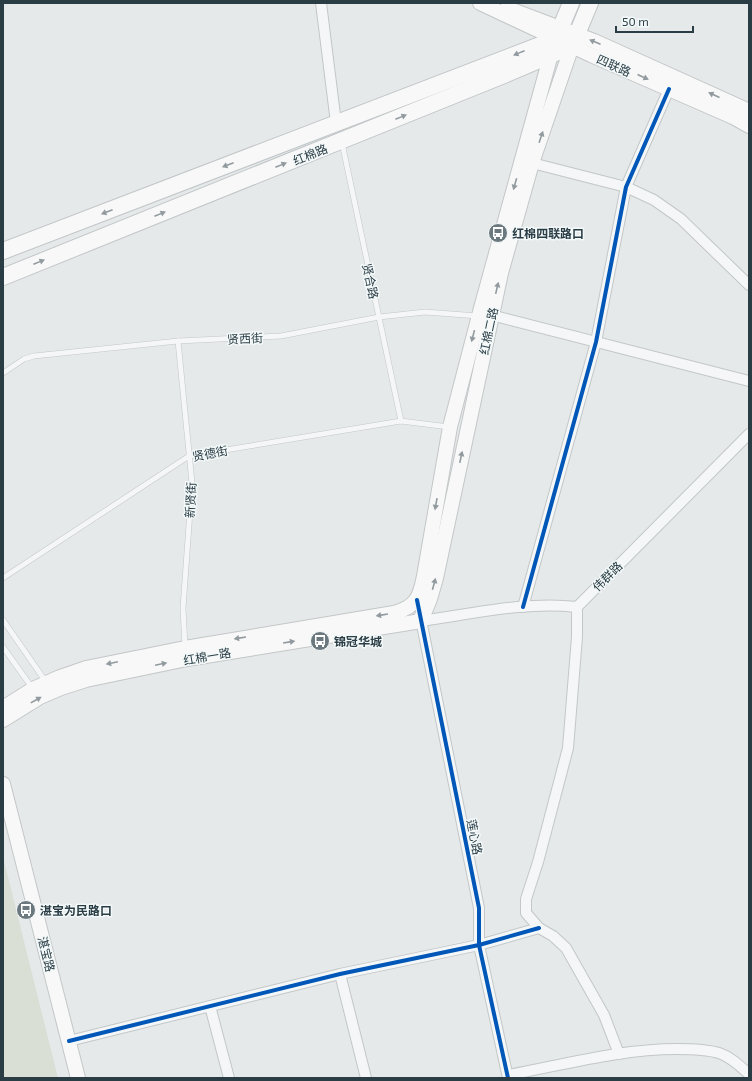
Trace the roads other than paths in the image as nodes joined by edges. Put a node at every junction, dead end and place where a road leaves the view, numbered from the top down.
1 (321, 3) edge
2 (480, 3) edge
3 (491, 3) edge
4 (571, 3) edge
5 (590, 3) edge
6 (557, 33) junction
7 (575, 41) junction
8 (551, 55) junction
9 (669, 89) junction
10 (749, 111) edge
11 (336, 123) junction
12 (749, 126) edge
13 (341, 141) junction
14 (532, 163) junction
15 (626, 187) junction
16 (3, 251) edge
17 (3, 276) edge
18 (749, 285) edge
19 (485, 316) junction
20 (379, 317) junction
21 (178, 341) junction
22 (596, 342) junction
23 (3, 373) edge
24 (749, 381) edge
25 (401, 422) junction
26 (450, 427) junction
27 (749, 434) edge
28 (189, 456) junction
29 (3, 578) edge
30 (417, 600) junction
31 (522, 607) junction
32 (577, 607) junction
33 (3, 620) edge
34 (421, 620) junction
35 (3, 648) edge
36 (186, 653) junction
37 (47, 682) junction
38 (33, 689) junction
39 (3, 708) edge
40 (3, 720) edge
41 (3, 784) edge
42 (539, 928) junction
43 (479, 945) junction
44 (340, 974) junction
45 (210, 1006) junction
46 (69, 1041) junction
47 (619, 1054) junction
48 (749, 1074) edge
49 (508, 1077) edge
50 (78, 1078) edge
51 (229, 1078) edge
52 (366, 1078) edge

1 - 11 street
2 - 6 main road, 四联路
3 - 6 main road, 四联路
4 - 6 main road
5 - 7 main road
6 - 7 main road, 四联路
6 - 8 main road, 红棉二路
6 -> 11 main road, 红棉路
7 - 8 main road, 红棉路
7 -> 9 main road, 四联路
10 -> 7 main road, 四联路
14 -> 7 main road, 红棉二路
13 -> 8 main road, 红棉路
8 -> 19 main road, 红棉二路
9 - 12 main road, 四联路
9 - 15 street
11 -> 16 main road, 红棉路
17 -> 13 main road, 红棉路
13 - 20 lane, 贤合路
14 - 15 street
19 -> 14 main road, 红棉二路
15 - 18 street
15 - 22 street
19 - 20 lane, 贤西街
19 - 22 street
19 -> 26 main road, 红棉二路
34 -> 19 main road, 红棉二路
20 - 21 lane, 贤西街
20 - 25 lane, 贤合路
21 - 23 lane, 贤西街
21 - 28 lane, 新贤街
22 - 24 street
22 - 31 street
25 - 26 lane, 贤德街
25 - 28 lane, 贤德街
26 -> 30 main road, 红棉二路
27 - 32 street, 伟群路
28 - 29 lane, 贤德街
28 - 36 lane, 新贤街
30 - 34 street, 莲心路
30 -> 36 main road, 红棉一路
31 - 32 street
31 - 34 street
32 - 42 street
33 - 37 lane
36 -> 34 main road, 红棉一路
34 - 43 street, 莲心路
35 - 38 lane
36 -> 37 main road, 红棉一路
40 -> 36 main road, 红棉一路
37 - 38 main road, 红棉一路
38 - 39 main road, 红棉一路
41 - 46 main road, 湛宝路
42 - 43 street
42 - 47 street
43 - 44 street
43 - 49 street, 莲心路
44 - 45 street
44 - 52 street
45 - 46 street
45 - 51 street
46 - 50 main road, 湛宝路
47 - 48 street
47 - 49 street

